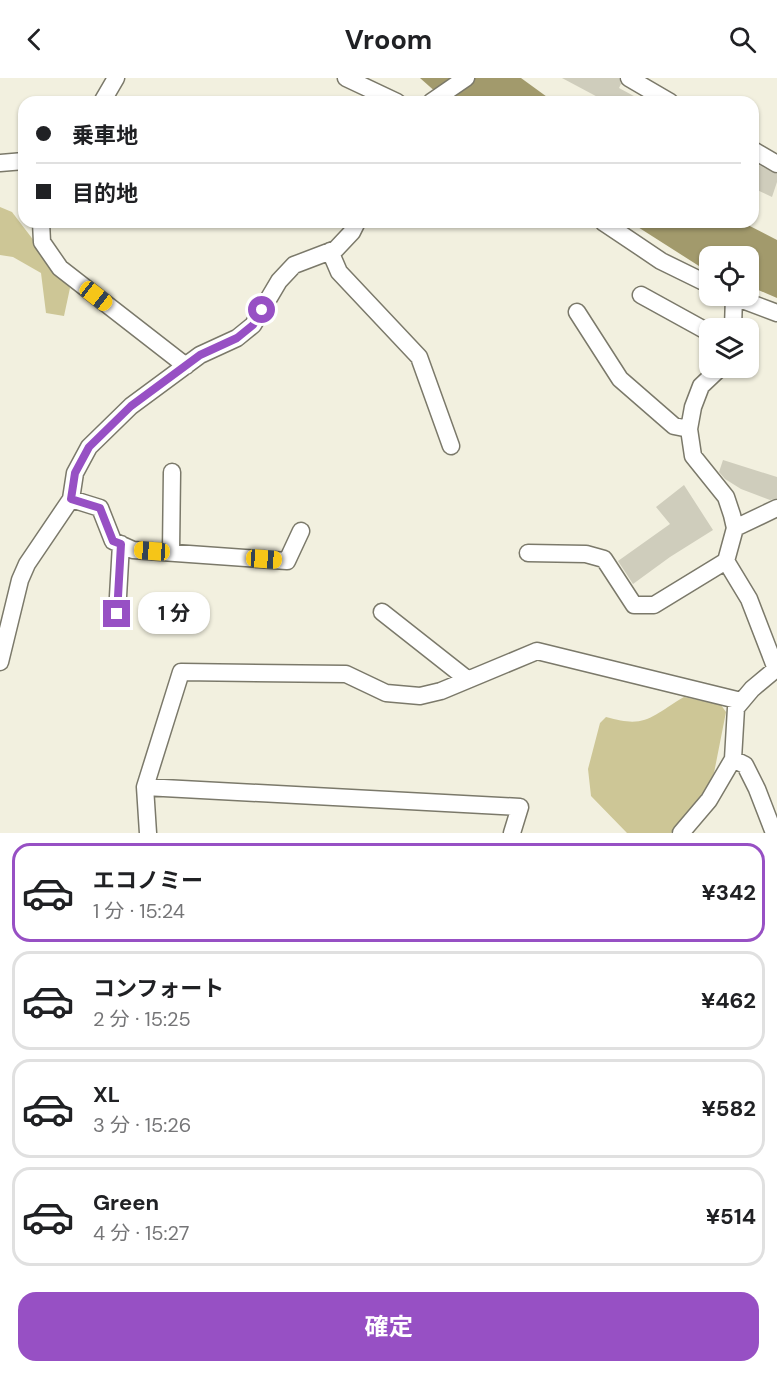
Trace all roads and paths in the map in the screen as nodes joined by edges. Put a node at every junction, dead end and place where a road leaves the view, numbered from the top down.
1 (116, 78) edge
2 (346, 78) edge
3 (466, 78) edge
4 (629, 78) edge
5 (106, 96) edge
6 (384, 96) edge
7 (441, 96) edge
8 (660, 96) edge
9 (759, 154) edge
10 (18, 162) edge
11 (0, 163) edge
12 (777, 164) edge
13 (41, 228) edge
14 (354, 228) edge
15 (612, 228) edge
16 (330, 251) junction
17 (699, 280) edge
18 (641, 295) dead end
19 (759, 306) edge
20 (577, 312) dead end
21 (777, 313) edge
22 (699, 327) edge
23 (186, 366) junction
24 (709, 378) edge
25 (689, 429) junction
26 (451, 446) dead end
27 (172, 472) dead end
28 (71, 499) junction
29 (777, 508) edge
30 (735, 528) junction
31 (301, 531) dead end
32 (121, 544) junction
33 (171, 552) junction
34 (528, 553) dead end
35 (726, 561) junction
36 (382, 612) dead end
37 (117, 614) dead end
38 (0, 662) edge
39 (776, 668) edge
40 (467, 679) junction
41 (741, 701) junction
42 (733, 759) junction
43 (145, 787) junction
44 (148, 833) edge
45 (512, 833) edge
46 (681, 833) edge
47 (774, 833) edge

1 - 5 street
2 - 6 street
3 - 7 street
4 - 8 street
9 - 12 street
10 - 11 street
13 - 23 street
14 - 16 street
15 - 17 street
16 - 23 street
16 - 26 street
18 - 22 street
19 - 21 street
20 - 25 street
23 - 28 street
24 - 25 street
25 - 30 street
27 - 33 street
28 - 32 street
28 - 38 street
29 - 30 street
30 - 35 street
31 - 33 street
32 - 33 street
32 - 37 street
34 - 35 street
35 - 39 street
36 - 40 street
39 - 41 street
40 - 41 street
40 - 43 street
41 - 42 street
42 - 46 street
42 - 47 street
43 - 44 street
43 - 45 street

